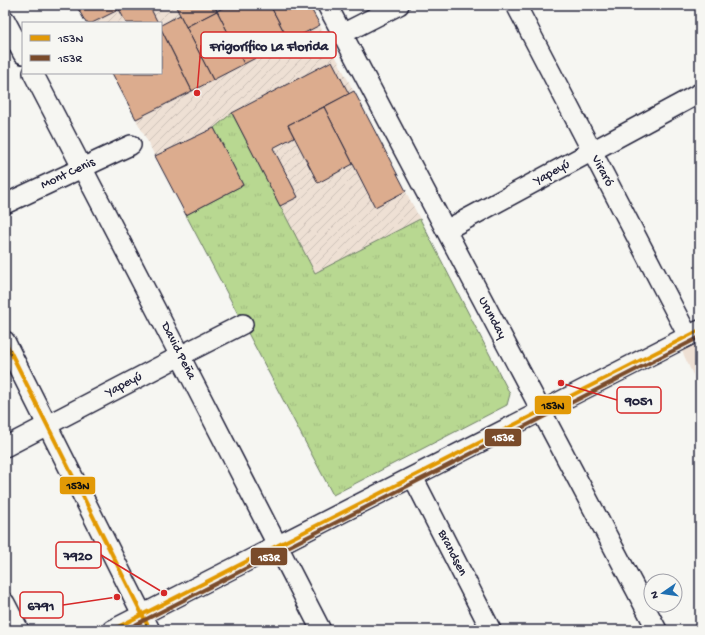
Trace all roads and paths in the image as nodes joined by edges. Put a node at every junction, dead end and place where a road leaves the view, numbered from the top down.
1 (327, 5) edge
2 (399, 5) edge
3 (516, 5) edge
4 (5, 20) edge
5 (342, 34) junction
6 (22, 52) edge
7 (34, 74) edge
8 (700, 93) edge
9 (131, 144) dead end
10 (591, 151) junction
11 (82, 167) junction
12 (5, 204) edge
13 (446, 230) junction
14 (243, 324) dead end
15 (694, 333) edge
16 (5, 341) edge
17 (180, 356) junction
18 (541, 411) junction
19 (47, 425) junction
20 (5, 447) edge
21 (413, 477) junction
22 (278, 546) junction
23 (5, 603) edge
24 (146, 622) edge
25 (19, 630) edge
26 (112, 630) edge
27 (321, 630) edge
28 (491, 630) edge
29 (657, 630) edge

1 - 5 street, Urunday
2 - 5 street
3 - 10 street, Viraró
4 - 6 street
5 - 13 street, Urunday
7 - 11 street, David Peña
8 - 10 street, Yapeyú
9 - 11 street, Mont Cenis
10 - 13 street, Yapeyú
10 - 15 street, Viraró
11 - 12 street, Mont Cenis
11 - 17 street, David Peña
13 - 18 street, Urunday
14 - 17 street, Yapeyú
15 - 18 street
16 - 19 street
17 - 19 street, Yapeyú
17 - 22 street, David Peña
18 - 21 street
18 - 29 street, Urunday
19 - 20 street, Yapeyú
19 - 24 street
21 - 22 street
21 - 28 street, Brandsen
22 - 24 street
22 - 27 street, David Peña
23 - 25 street
24 - 26 street

